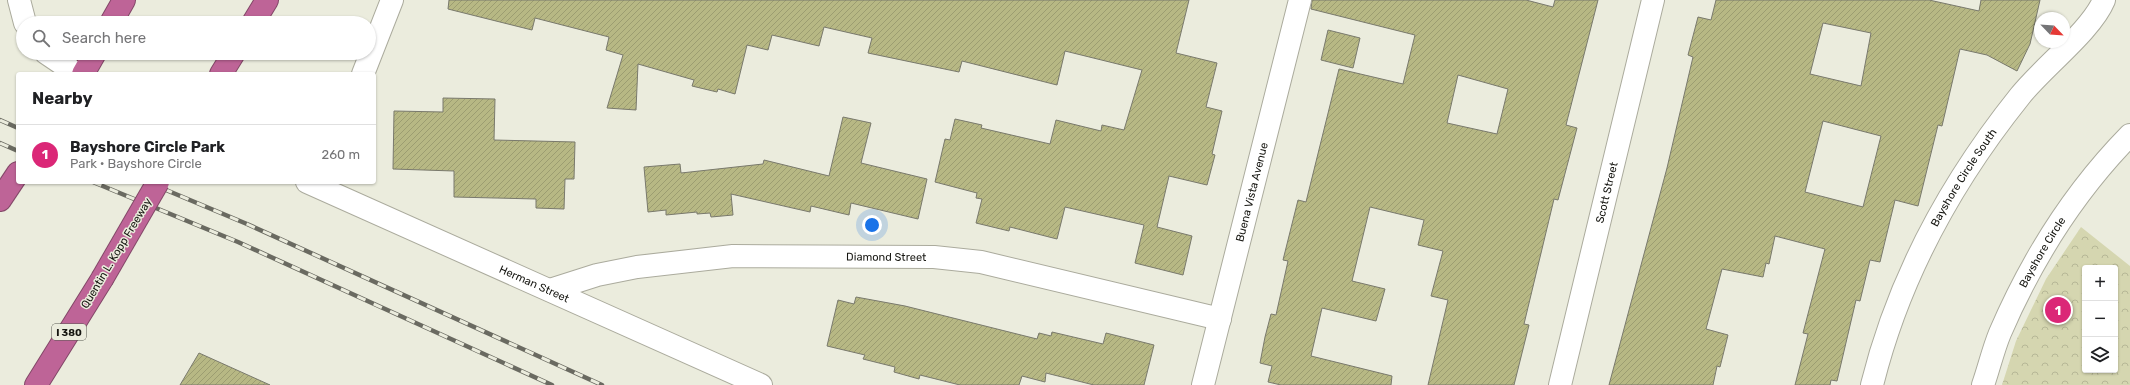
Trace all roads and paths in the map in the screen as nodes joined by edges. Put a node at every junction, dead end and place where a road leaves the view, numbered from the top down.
1 (19, 0) edge
2 (124, 0) edge
3 (262, 0) edge
4 (267, 0) edge
5 (392, 0) edge
6 (1300, 0) edge
7 (1653, 0) edge
8 (2104, 0) edge
9 (23, 16) edge
10 (115, 16) edge
11 (253, 16) edge
12 (257, 16) edge
13 (376, 41) edge
14 (56, 60) edge
15 (90, 60) edge
16 (229, 60) edge
17 (368, 60) edge
18 (74, 72) edge
19 (84, 72) edge
20 (222, 72) edge
21 (364, 72) edge
22 (2130, 135) edge
23 (16, 176) edge
24 (157, 184) edge
25 (316, 184) edge
26 (0, 200) edge
27 (102, 279) junction
28 (550, 290) junction
29 (1220, 319) junction
30 (36, 385) edge
31 (42, 385) edge
32 (761, 385) edge
33 (1203, 385) edge
34 (1560, 385) edge
35 (1872, 385) edge
36 (1984, 385) edge

1 - 9 street
2 - 10 highway
3 - 11 highway
4 - 12 highway
5 - 13 street
6 - 29 street, Buena Vista Avenue
7 - 34 street, Scott Street
8 - 35 street, Bayshore Circle South
14 - 18 street
15 - 19 highway
16 - 20 highway
17 - 21 street
22 - 36 street, Bayshore Circle
23 - 26 highway
24 - 27 highway, Quentin L. Kopp Freeway / I 380, bridge
25 - 28 street, Herman Street
27 - 30 highway, Quentin L. Kopp Freeway / I 380
27 - 31 highway
28 - 29 street, Diamond Street
28 - 32 street, Herman Street
29 - 33 street, Buena Vista Avenue

